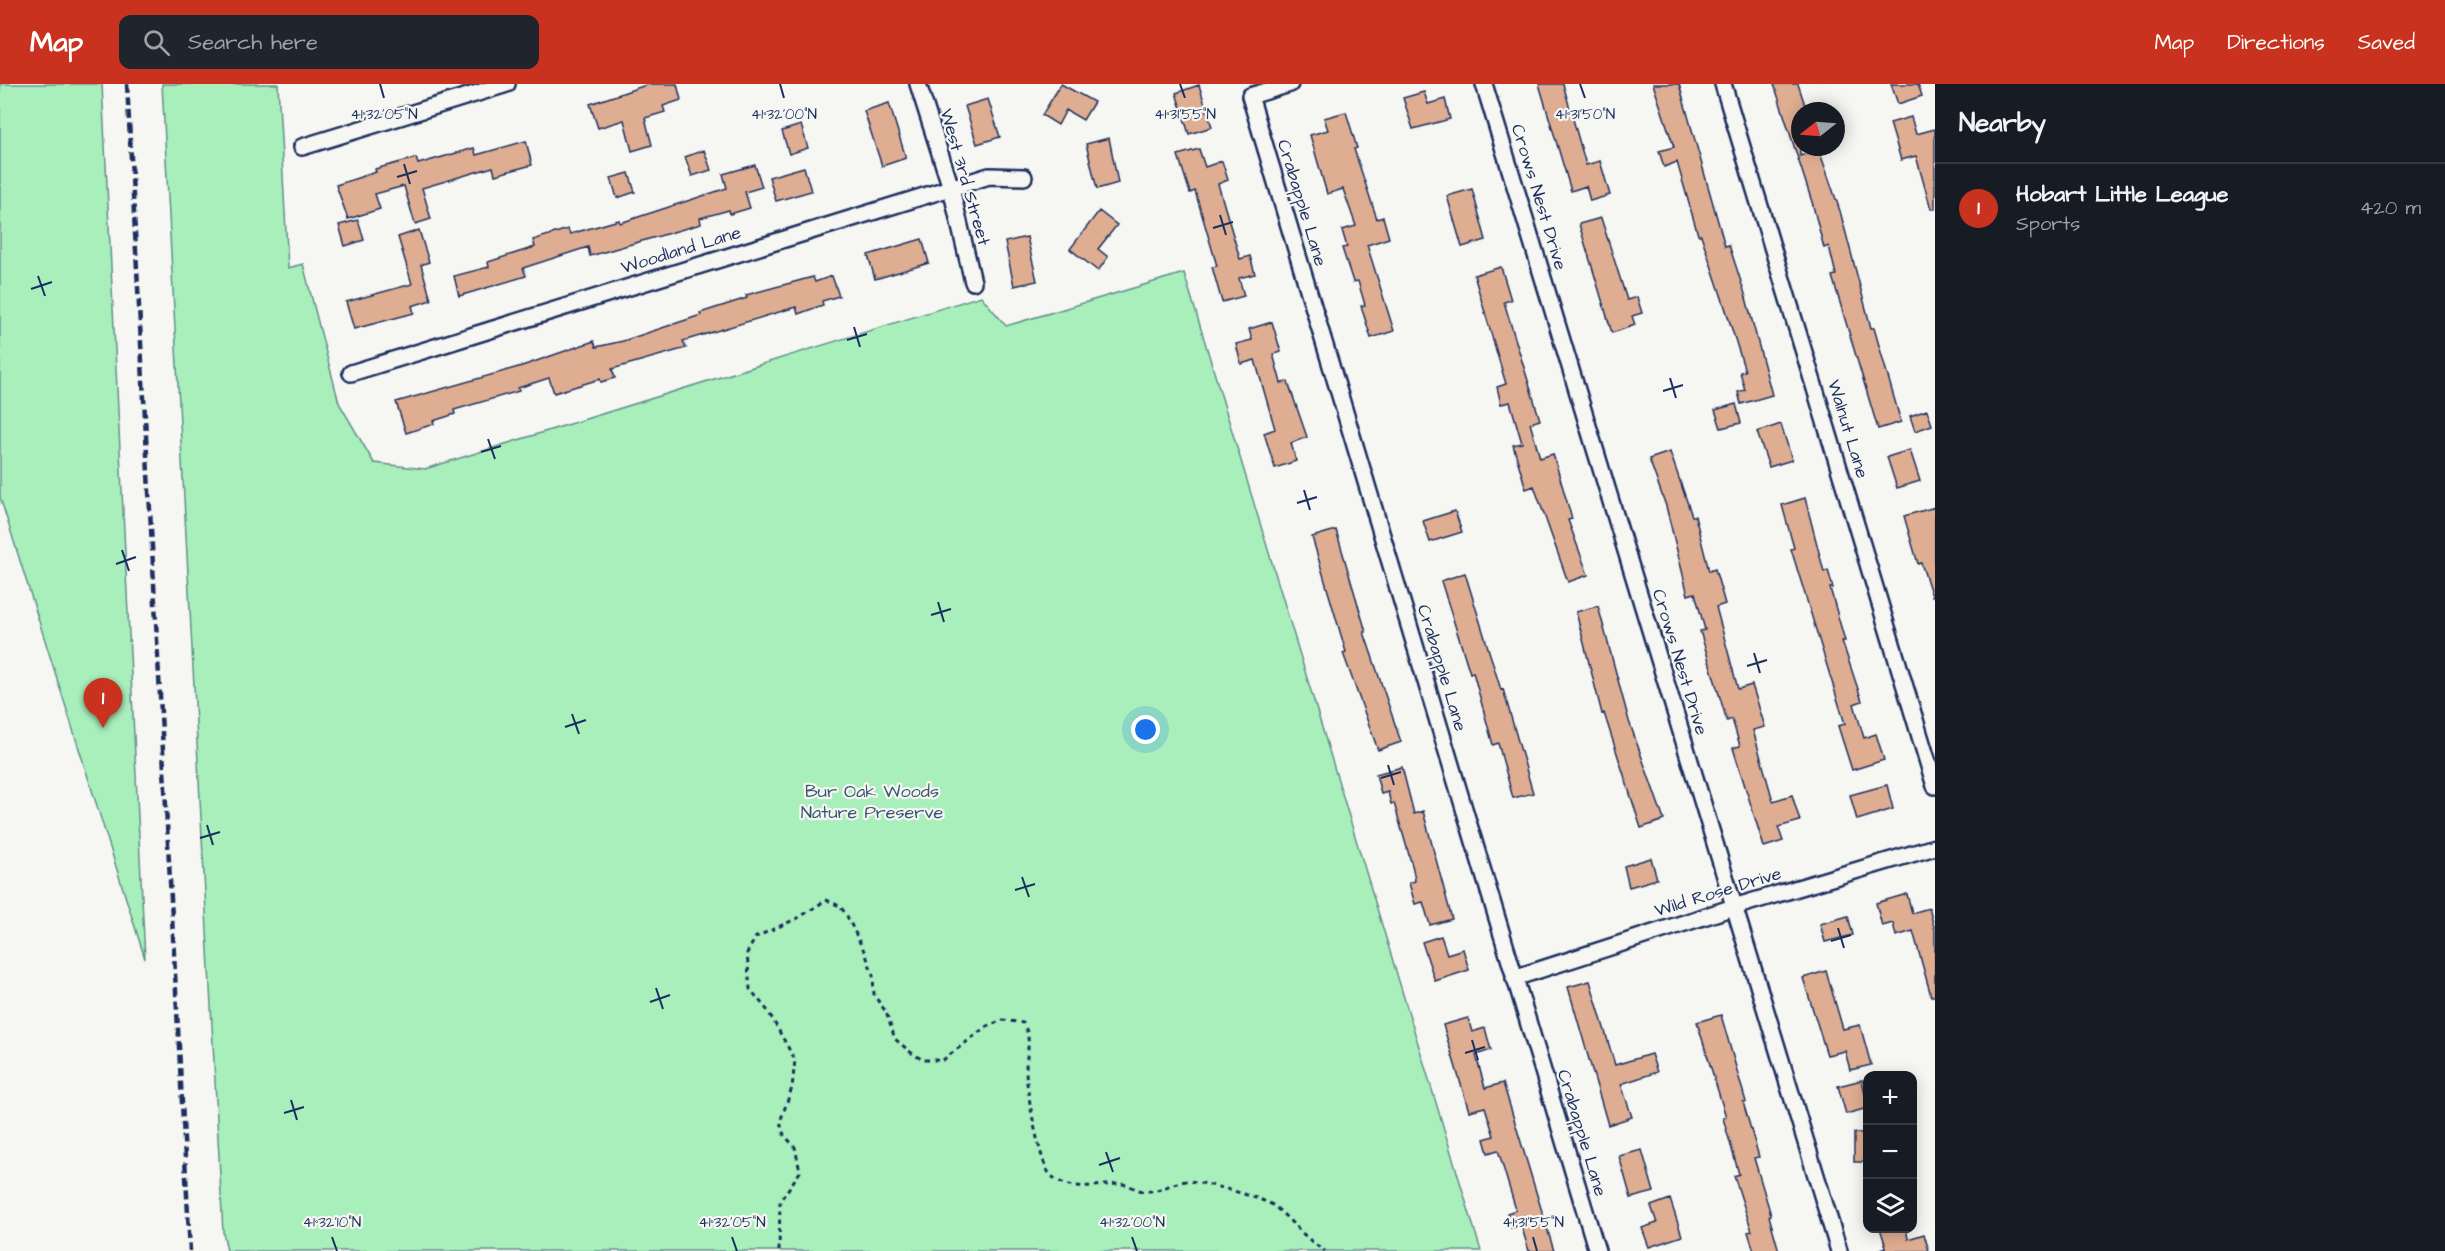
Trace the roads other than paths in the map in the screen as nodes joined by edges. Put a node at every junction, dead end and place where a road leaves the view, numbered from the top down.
1 (507, 84) edge
2 (918, 84) edge
3 (1290, 84) edge
4 (1484, 84) edge
5 (1723, 84) edge
6 (302, 147) dead end
7 (1024, 177) dead end
8 (951, 188) junction
9 (973, 282) dead end
10 (351, 373) dead end
11 (1935, 786) edge
12 (1935, 847) edge
13 (1734, 907) junction
14 (1514, 978) junction
15 (1597, 1251) edge
16 (1839, 1251) edge

1 - 6 street
2 - 8 street, West 3rd Street
3 - 14 street, Crabapple Lane
4 - 13 street, Crows Nest Drive
5 - 11 street, Walnut Lane
7 - 8 street, Woodland Lane
8 - 9 street, West 3rd Street
8 - 10 street, Woodland Lane
12 - 13 street, Wild Rose Drive
13 - 14 street, Wild Rose Drive
13 - 16 street, Crows Nest Drive
14 - 15 street, Crabapple Lane

